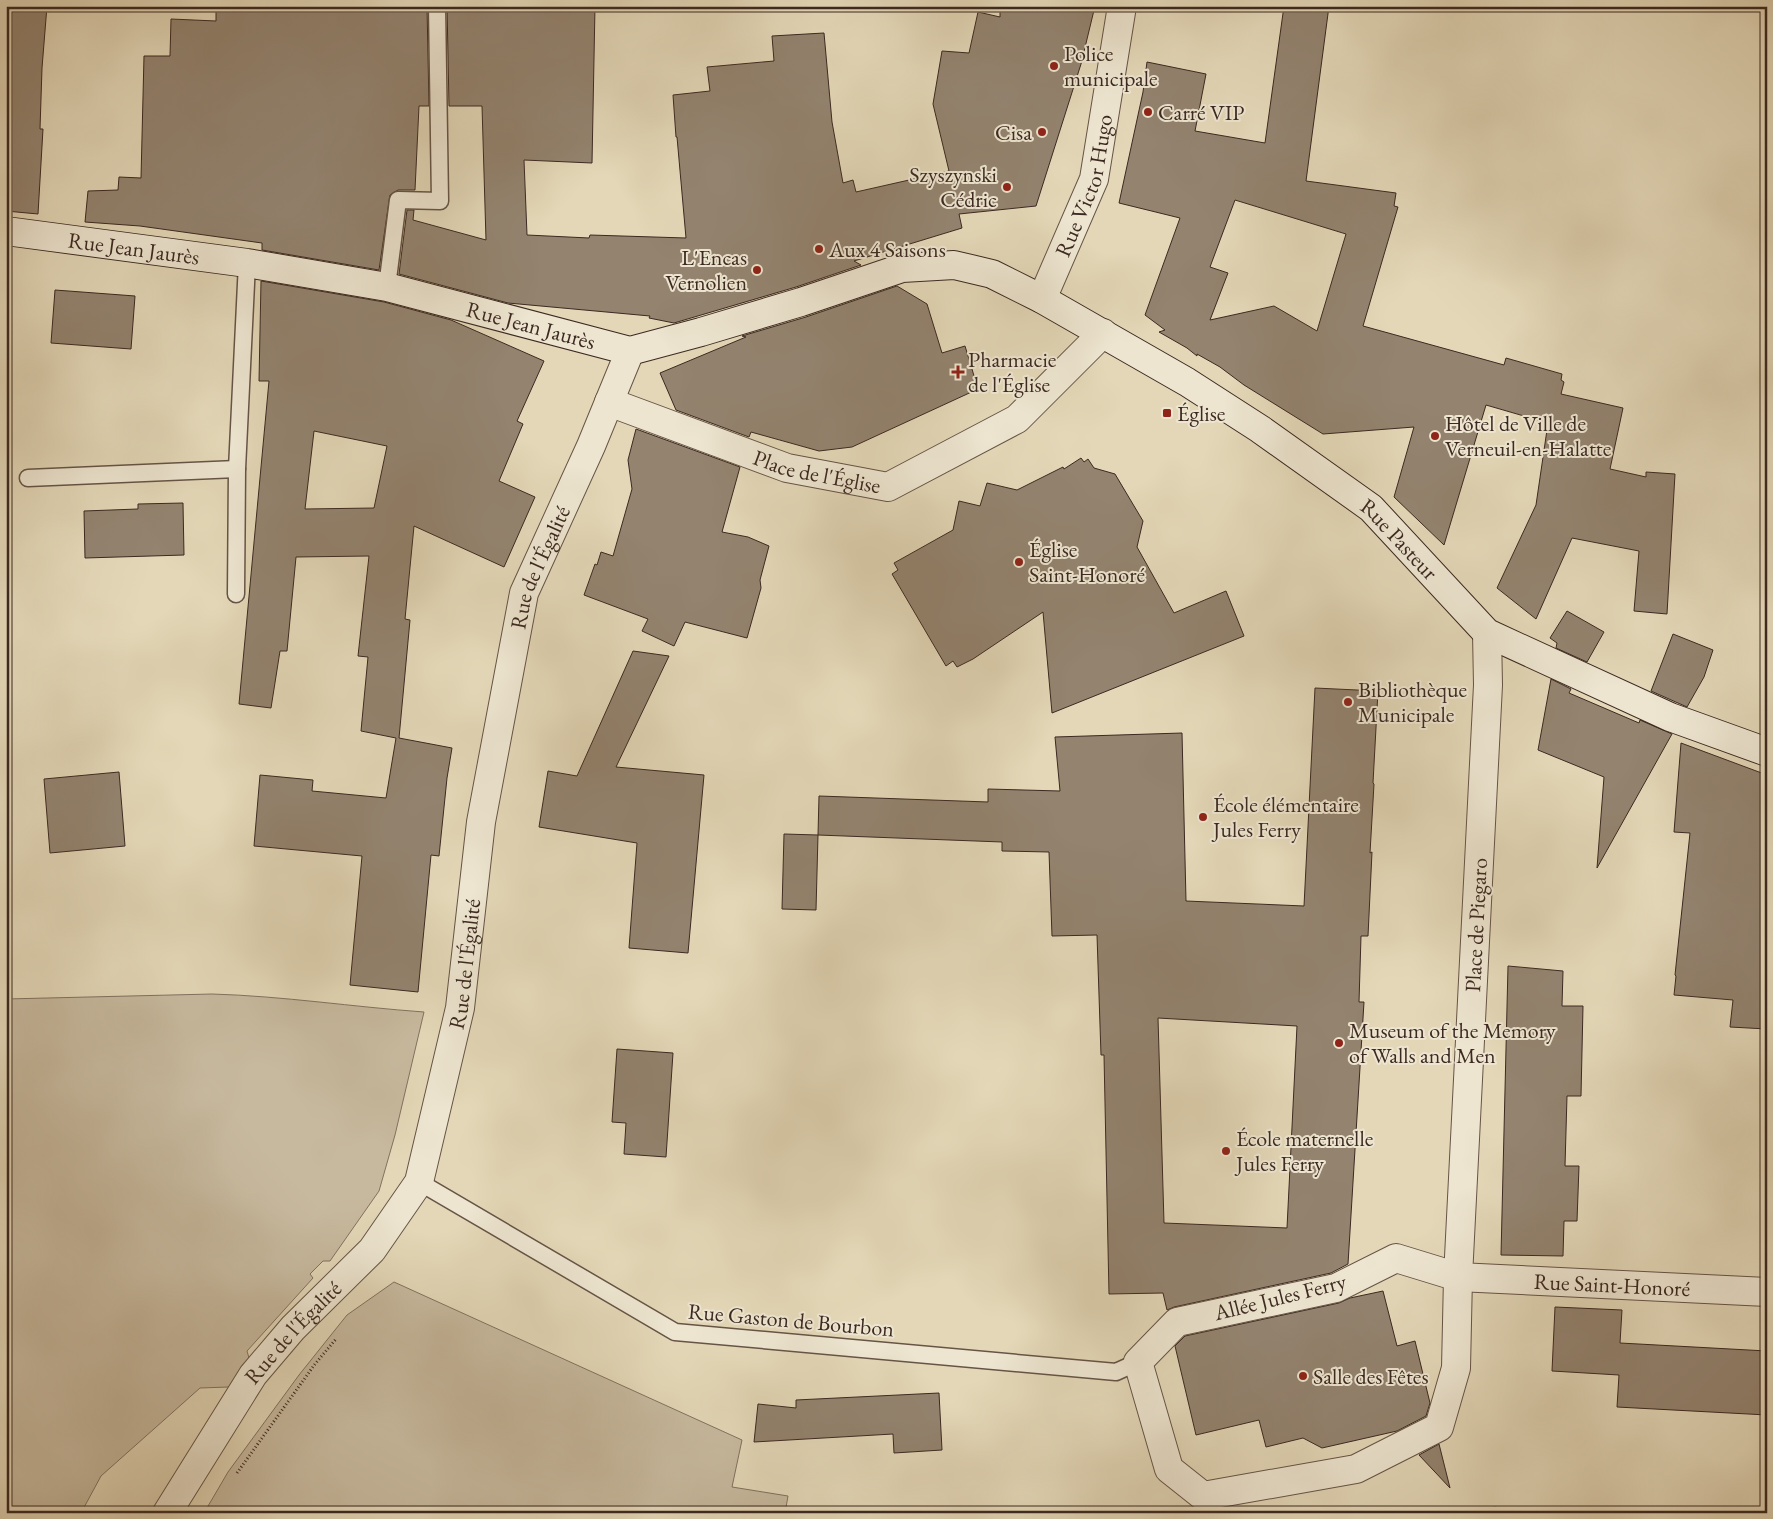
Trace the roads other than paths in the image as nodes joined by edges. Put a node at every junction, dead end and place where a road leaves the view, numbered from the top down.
1 (437, 6) edge
2 (1122, 6) edge
3 (6, 232) edge
4 (247, 263) junction
5 (387, 287) junction
6 (1042, 299) junction
7 (1103, 333) junction
8 (630, 351) junction
9 (609, 402) junction
10 (237, 469) junction
11 (28, 478) dead end
12 (236, 594) dead end
13 (1488, 633) junction
14 (1767, 752) edge
15 (418, 1182) junction
16 (1458, 1277) junction
17 (1767, 1292) edge
18 (1138, 1362) junction
19 (167, 1513) edge

1 - 5 lane
2 - 6 street, Rue Victor Hugo
3 - 4 street, Rue Jean Jaurès
4 - 5 street, Rue Jean Jaurès
4 - 10 lane
5 - 8 street, Rue Jean Jaurès
6 - 7 street, Rue Pasteur
6 - 8 street, Rue Jean Jaurès
7 - 9 street, Place de l'Église
7 - 13 street, Rue Pasteur
8 - 9 street, Rue de l'Égalité
9 - 15 street, Rue de l'Égalité
10 - 11 lane
10 - 12 lane
13 - 14 street, Rue Pasteur
13 - 16 street, Place de Piegaro
15 - 18 lane, Rue Gaston de Bourbon
15 - 19 street, Rue de l'Égalité
16 - 17 street, Rue Saint-Honoré
16 - 18 street, Allée Jules Ferry
16 - 18 street

